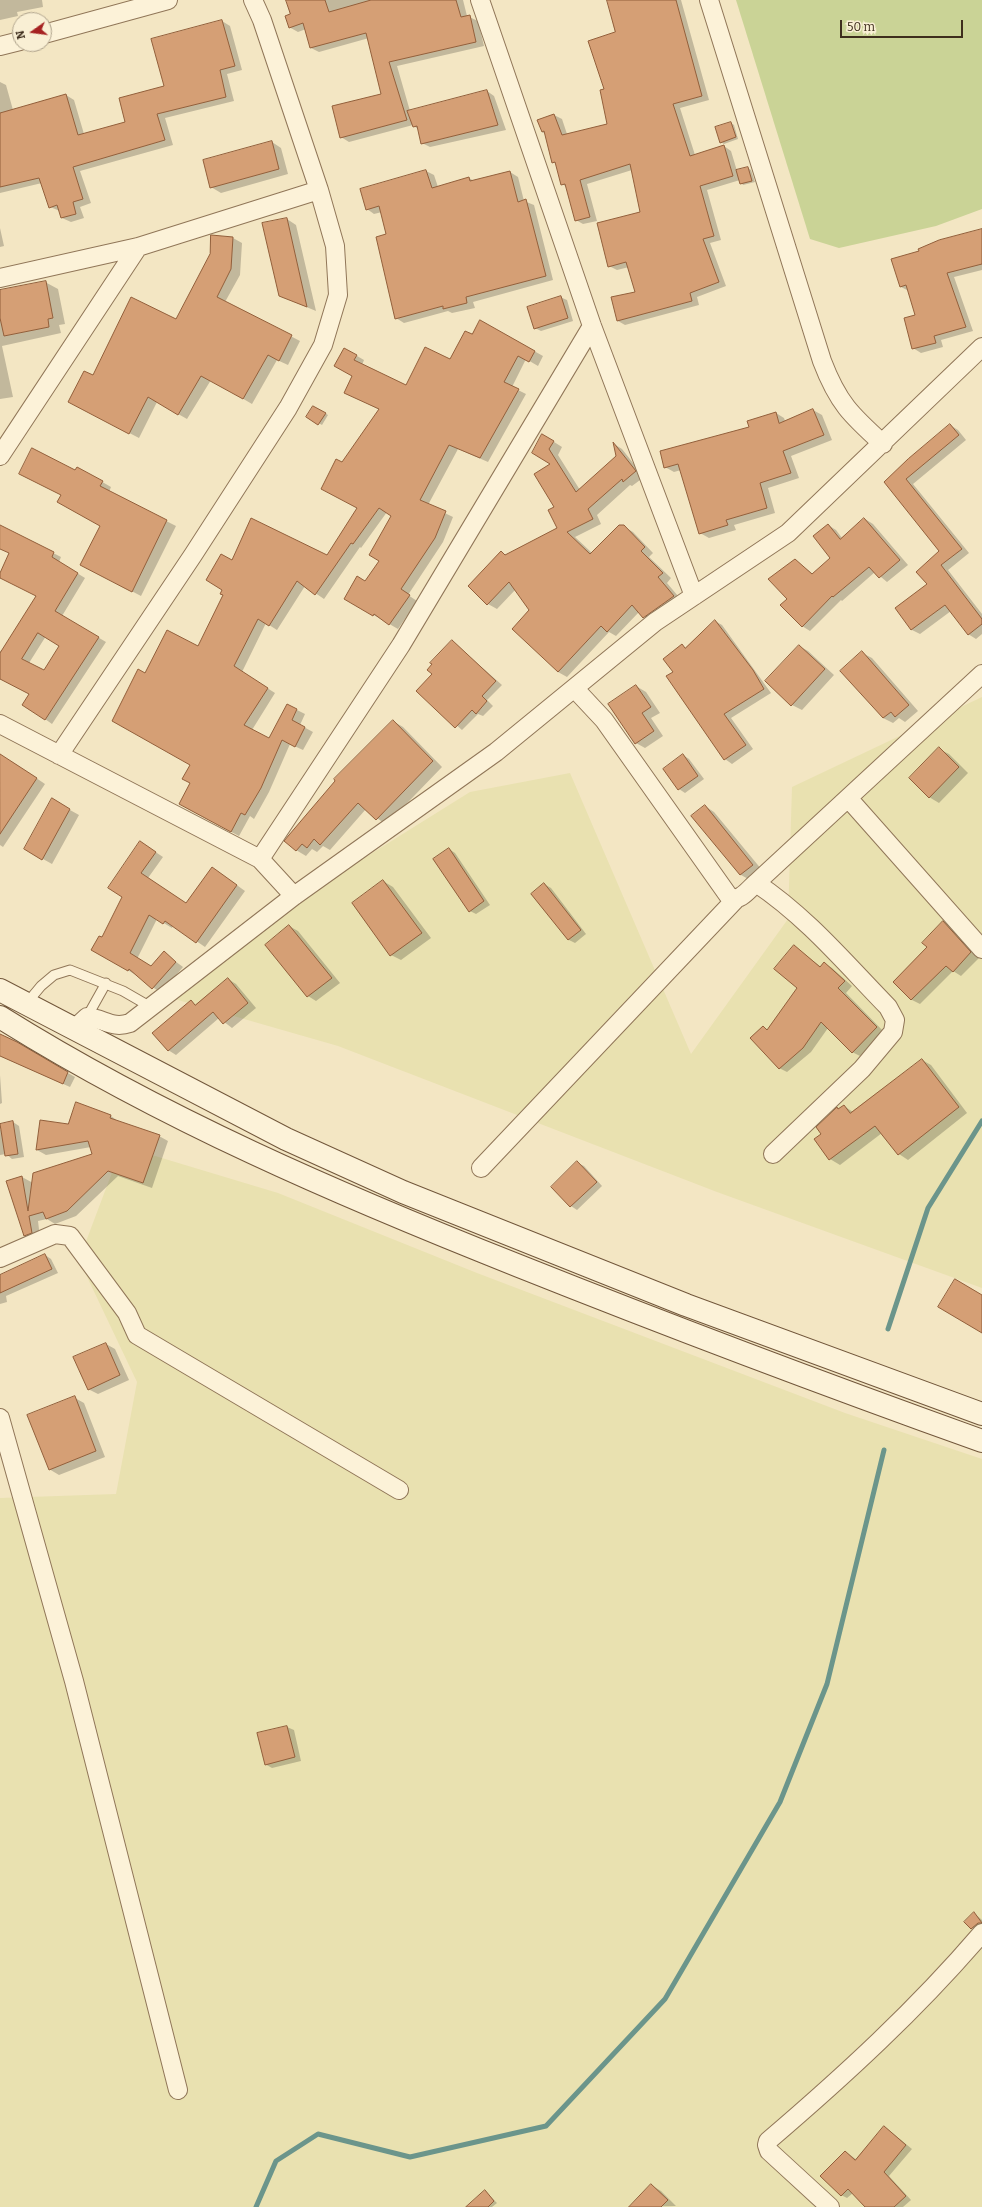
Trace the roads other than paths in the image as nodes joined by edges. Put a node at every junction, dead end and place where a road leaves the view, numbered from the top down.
1 (168, 0) edge
2 (253, 0) edge
3 (480, 0) edge
4 (709, 0) edge
5 (52, 32) edge
6 (12, 43) edge
7 (0, 46) edge
8 (319, 190) junction
9 (138, 247) junction
10 (0, 278) edge
11 (592, 326) junction
12 (982, 347) edge
13 (883, 444) junction
14 (0, 456) edge
15 (694, 596) junction
16 (982, 674) edge
17 (574, 689) junction
18 (0, 724) edge
19 (59, 755) junction
20 (848, 798) junction
21 (260, 859) junction
22 (756, 883) junction
23 (294, 896) junction
24 (735, 900) junction
25 (982, 949) edge
26 (106, 983) junction
27 (0, 990) edge
28 (25, 1005) junction
29 (149, 1006) junction
30 (0, 1017) edge
31 (80, 1023) junction
32 (773, 1154) dead end
33 (481, 1168) dead end
34 (0, 1258) edge
35 (982, 1414) edge
36 (0, 1418) edge
37 (982, 1441) edge
38 (399, 1490) dead end
39 (982, 1933) edge
40 (178, 2090) dead end
41 (830, 2207) edge

1 - 5 street
2 - 8 street
3 - 11 street
4 - 13 street
6 - 7 street
8 - 9 street
8 - 19 street
9 - 10 street
9 - 14 street
11 - 15 street
11 - 21 street
12 - 13 street
13 - 15 street
15 - 17 street
16 - 20 street
17 - 23 street
17 - 24 street
18 - 19 street
19 - 21 street
20 - 22 street
20 - 25 street
21 - 23 street
22 - 24 street
22 - 32 street
23 - 29 street
24 - 33 street
26 - 28 lane
26 - 29 lane
26 - 31 lane
27 - 28 main road
28 - 31 main road
29 - 31 street
30 - 37 main road
31 - 35 main road
34 - 38 street
36 - 40 street
39 - 41 street

